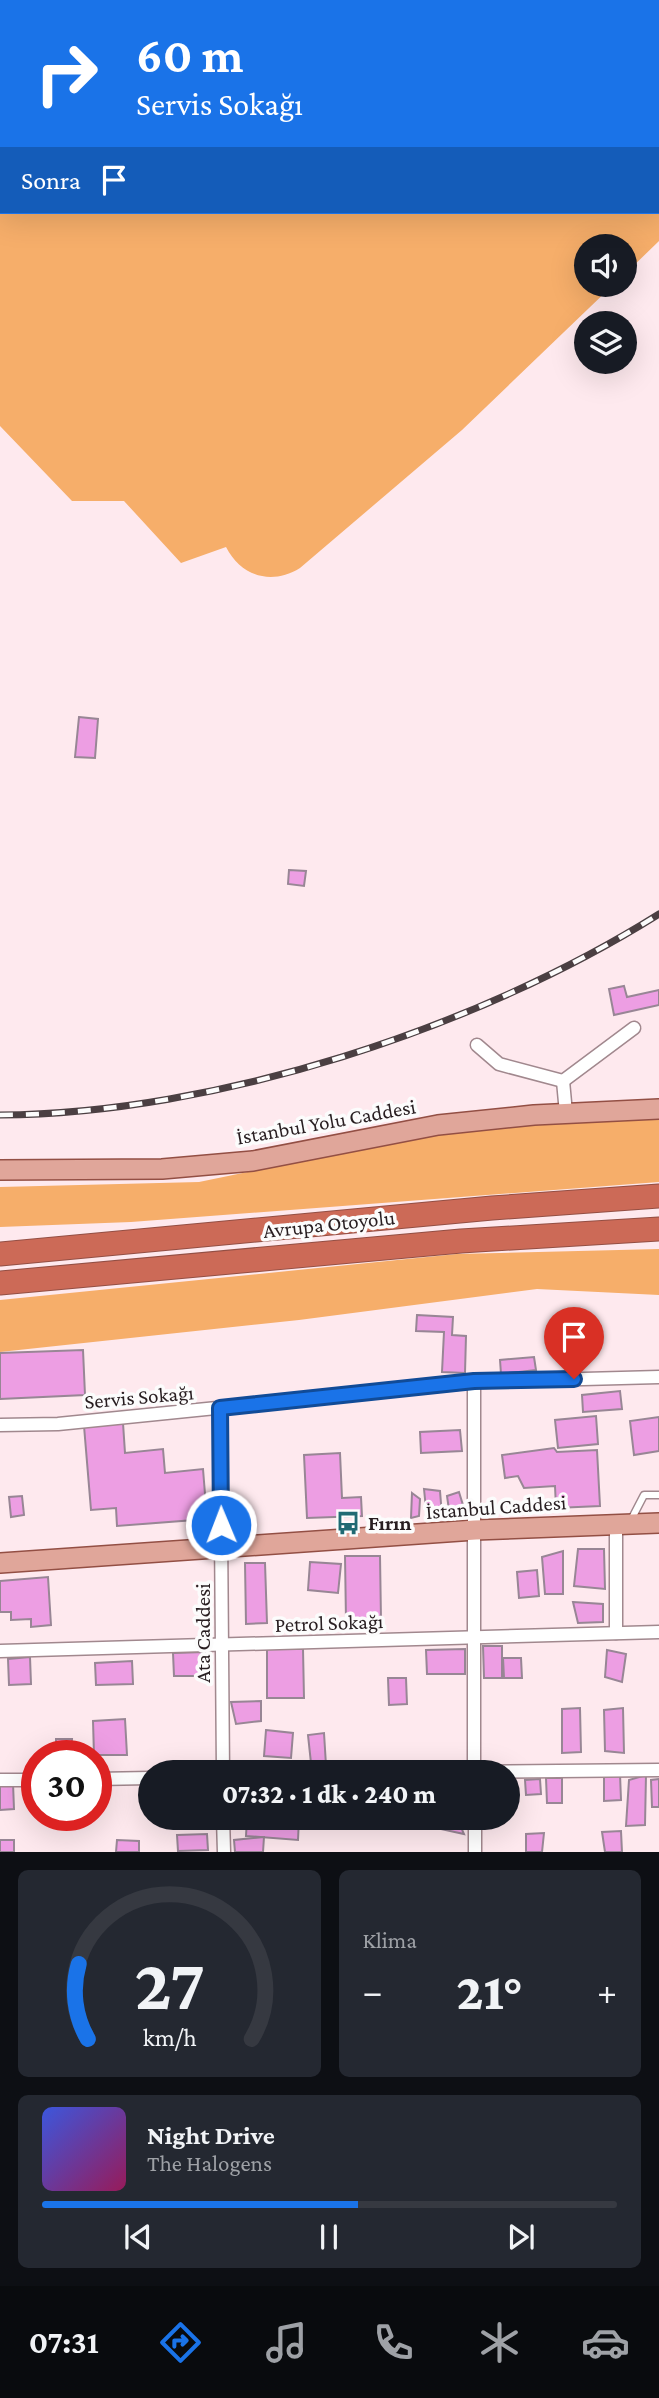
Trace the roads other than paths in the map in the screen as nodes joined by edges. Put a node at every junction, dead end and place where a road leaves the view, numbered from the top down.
1 (634, 1028) dead end
2 (477, 1045) dead end
3 (563, 1081) junction
4 (659, 1109) edge
5 (566, 1113) junction
6 (0, 1170) edge
7 (659, 1196) edge
8 (659, 1229) edge
9 (0, 1254) edge
10 (0, 1283) edge
11 (659, 1377) edge
12 (474, 1381) junction
13 (220, 1408) junction
14 (0, 1425) edge
15 (659, 1495) edge
16 (623, 1523) junction
17 (659, 1523) edge
18 (475, 1530) junction
19 (221, 1548) junction
20 (0, 1563) edge
21 (659, 1632) edge
22 (616, 1633) junction
23 (476, 1636) junction
24 (222, 1646) junction
25 (0, 1651) edge
26 (223, 1760) edge
27 (474, 1760) edge
28 (659, 1770) edge
29 (520, 1771) edge
30 (138, 1778) edge
31 (112, 1779) edge
32 (0, 1780) edge
33 (21, 1780) edge
34 (223, 1830) edge
35 (475, 1830) edge
36 (224, 1852) edge
37 (475, 1852) edge

1 - 3 street
2 - 3 street
3 - 5 street
4 - 5 main road, İstanbul Yolu Caddesi
5 - 6 main road, İstanbul Yolu Caddesi
7 - 9 highway, Avrupa Otoyolu
8 - 10 highway, Avrupa Otoyolu
11 - 12 street, Servis Sokağı
12 - 13 street, Servis Sokağı
12 - 18 street
13 - 14 street, Servis Sokağı
13 - 19 street, Ata Caddesi
15 - 16 lane
16 - 17 main road, İstanbul Caddesi
16 - 18 main road, İstanbul Caddesi
16 - 22 street
18 - 19 main road, İstanbul Caddesi
18 - 23 street
19 - 20 main road, İstanbul Caddesi
19 - 24 street, Ata Caddesi
21 - 22 street, Petrol Sokağı
22 - 23 street, Petrol Sokağı
23 - 24 street, Petrol Sokağı
23 - 27 street
24 - 25 street, Petrol Sokağı
24 - 26 street, Ata Caddesi
28 - 29 street
30 - 31 street
32 - 33 street
34 - 36 street
35 - 37 street

